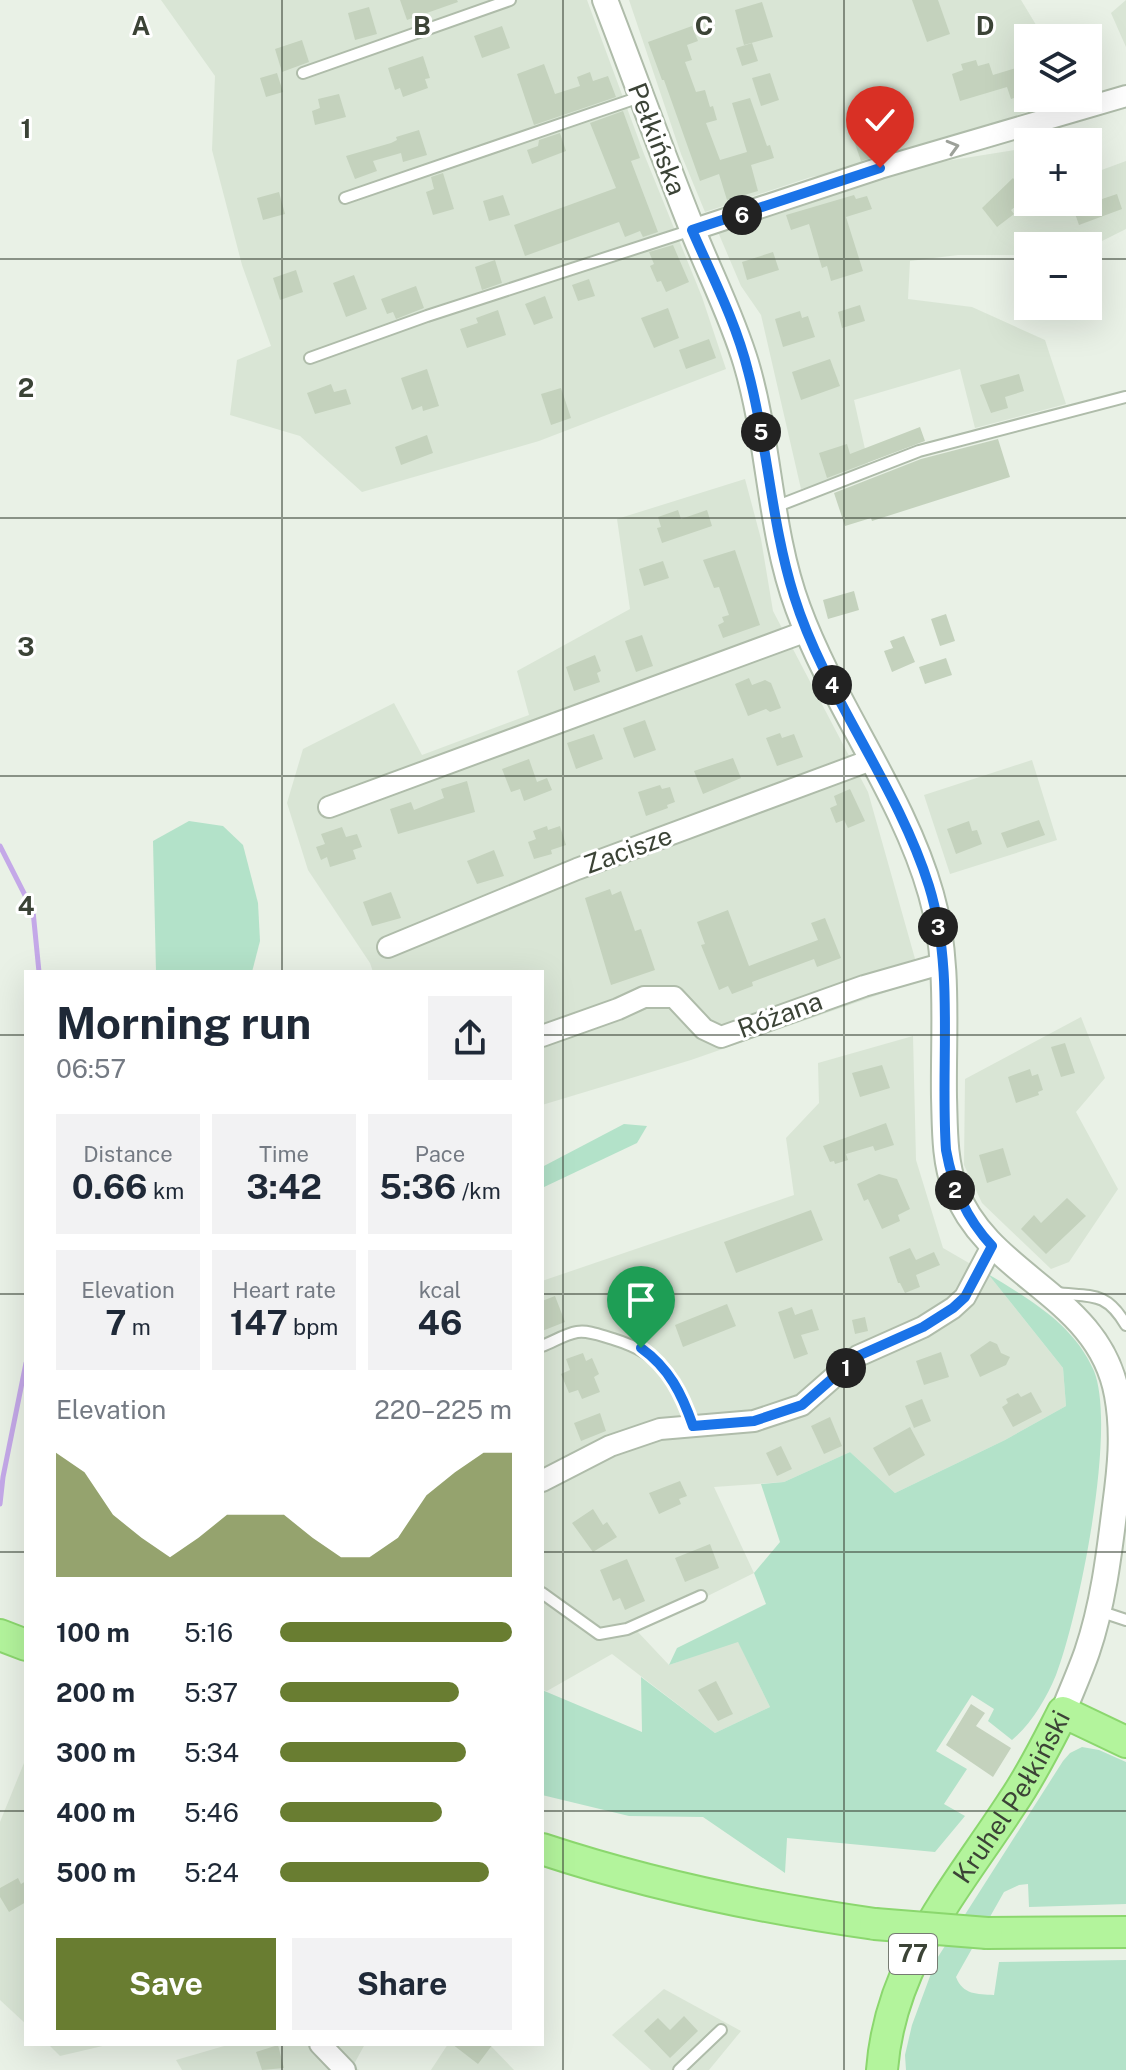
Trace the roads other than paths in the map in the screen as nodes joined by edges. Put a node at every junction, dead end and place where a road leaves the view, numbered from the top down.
1 (510, 0) edge
2 (605, 0) edge
3 (303, 73) dead end
4 (642, 96) junction
5 (1126, 96) edge
6 (345, 198) dead end
7 (692, 230) junction
8 (310, 358) dead end
9 (1125, 397) edge
10 (775, 507) junction
11 (807, 631) junction
12 (871, 760) junction
13 (329, 807) dead end
14 (388, 947) dead end
15 (941, 964) junction
16 (544, 1035) edge
17 (992, 1246) junction
18 (1050, 1292) junction
19 (1126, 1325) edge
20 (544, 1345) edge
21 (1123, 1410) edge
22 (693, 1426) junction
23 (544, 1480) edge
24 (544, 1594) edge
25 (701, 1596) dead end
26 (1099, 1611) junction
27 (1126, 1620) edge
28 (0, 1635) edge
29 (24, 1644) edge
30 (1063, 1712) junction
31 (1126, 1742) edge
32 (544, 1850) edge
33 (1126, 1932) edge
34 (721, 2030) dead end
35 (322, 2046) edge
36 (345, 2070) edge
37 (679, 2070) edge
38 (882, 2070) edge

1 - 3 lane
2 - 4 street, Pełkińska
4 - 6 lane
4 - 7 street, Pełkińska
7 -> 5 street
7 - 8 lane
7 - 10 street, Pełkińska
9 - 10 lane
10 - 11 street, Kruhel Pełkiński
11 - 12 street, Kruhel Pełkiński
11 - 13 street
12 - 14 street, Zacisze
12 - 15 street, Kruhel Pełkiński
15 - 16 street, Różana
15 - 17 street, Kruhel Pełkiński
17 - 18 street, Kruhel Pełkiński
17 - 22 street
18 - 19 lane
18 - 21 street, Kruhel Pełkiński
20 - 22 lane
21 - 26 street, Kruhel Pełkiński
22 - 23 street
24 - 25 lane
26 - 27 lane
26 - 30 street, Kruhel Pełkiński
28 - 29 main road
30 - 31 main road
30 - 38 main road, Kruhel Pełkiński / 77
32 - 33 main road, 77, bridge
34 - 37 lane
35 - 36 street

